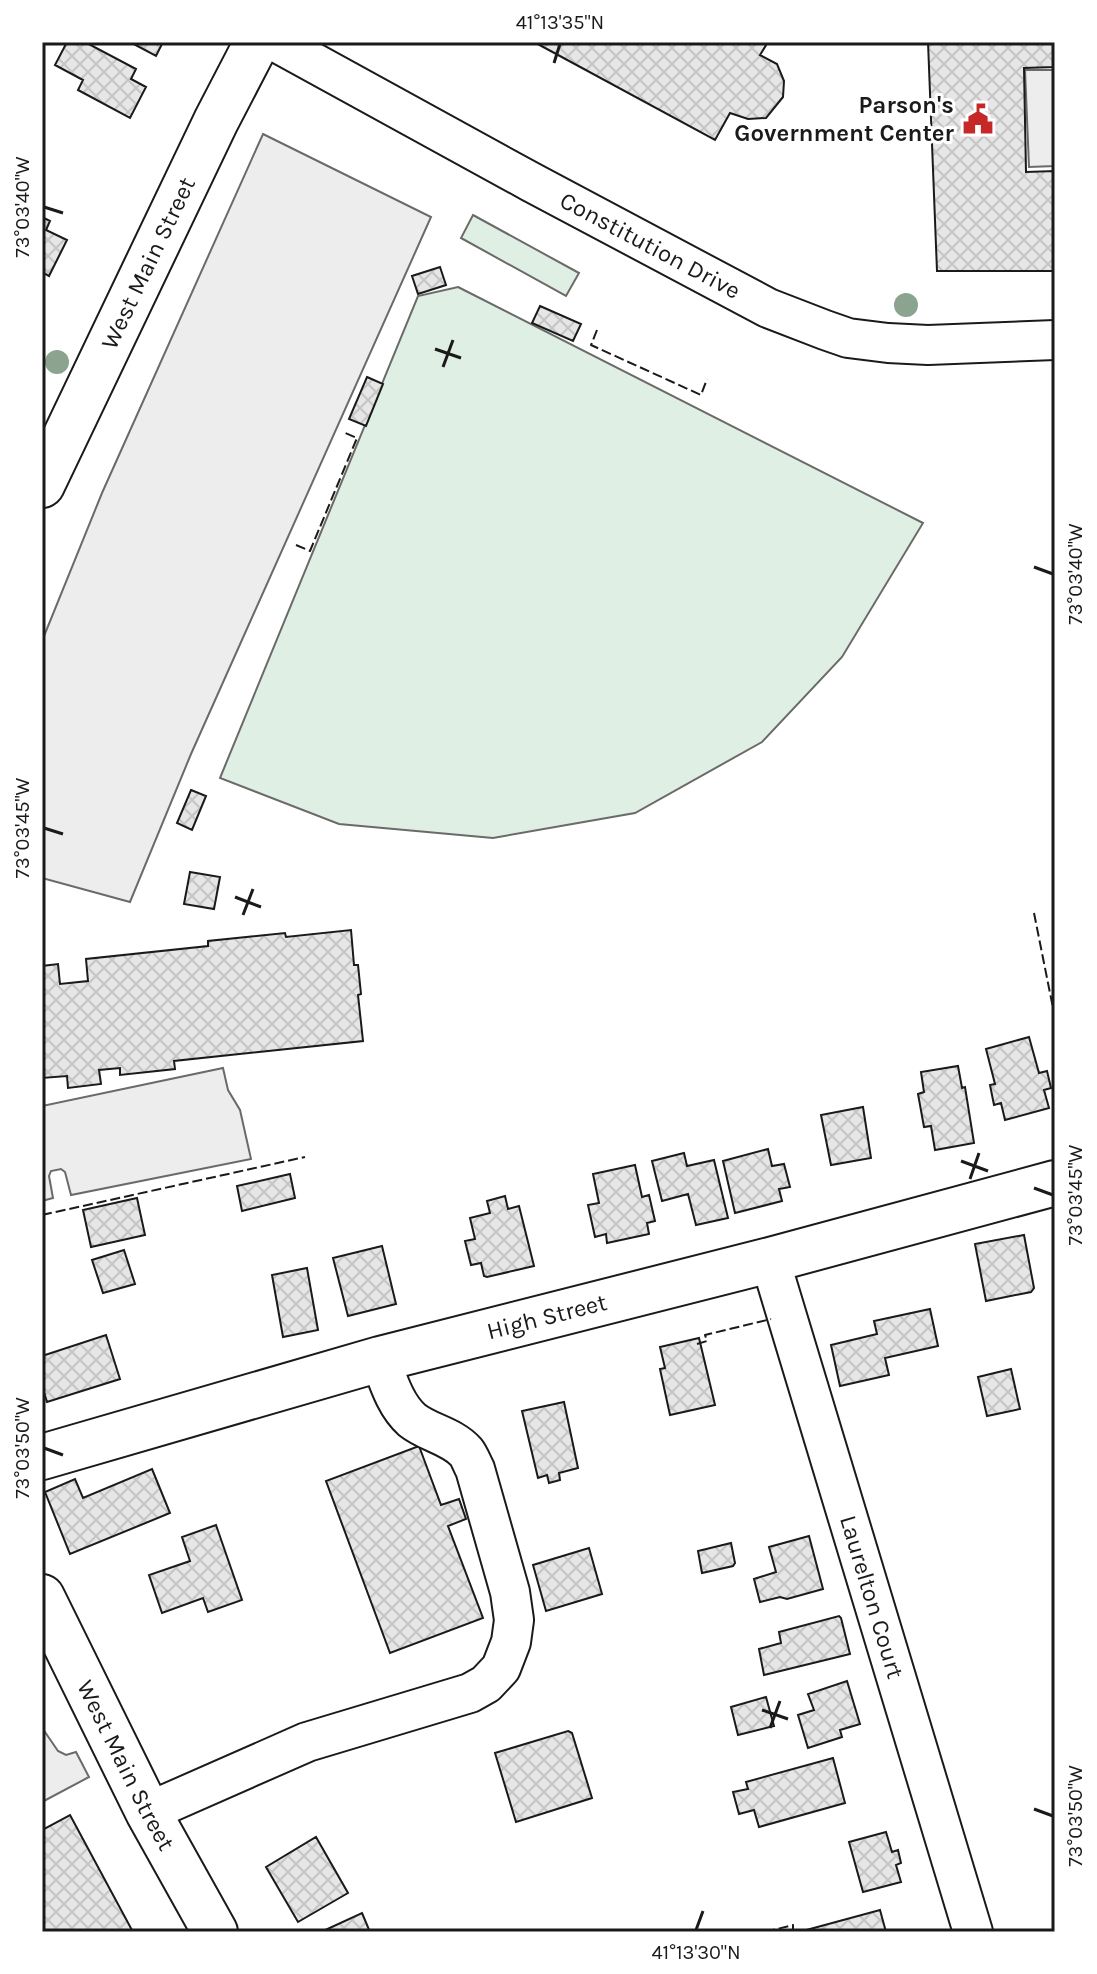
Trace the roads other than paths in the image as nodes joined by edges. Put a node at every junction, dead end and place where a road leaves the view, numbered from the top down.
1 (257, 42) edge
2 (276, 42) edge
3 (1055, 340) edge
4 (42, 485) edge
5 (1055, 1183) edge
6 (770, 1260) junction
7 (380, 1359) junction
8 (42, 1457) edge
9 (42, 1597) edge
10 (148, 1812) junction
11 (215, 1932) edge
12 (973, 1932) edge

1 - 4 main road, West Main Street
2 - 3 street, Constitution Drive
5 - 6 main road, High Street
6 - 7 main road, High Street
6 - 12 street, Laurelton Court
7 - 8 main road, High Street
7 - 10 street
9 - 10 main road, West Main Street
10 - 11 main road, West Main Street

